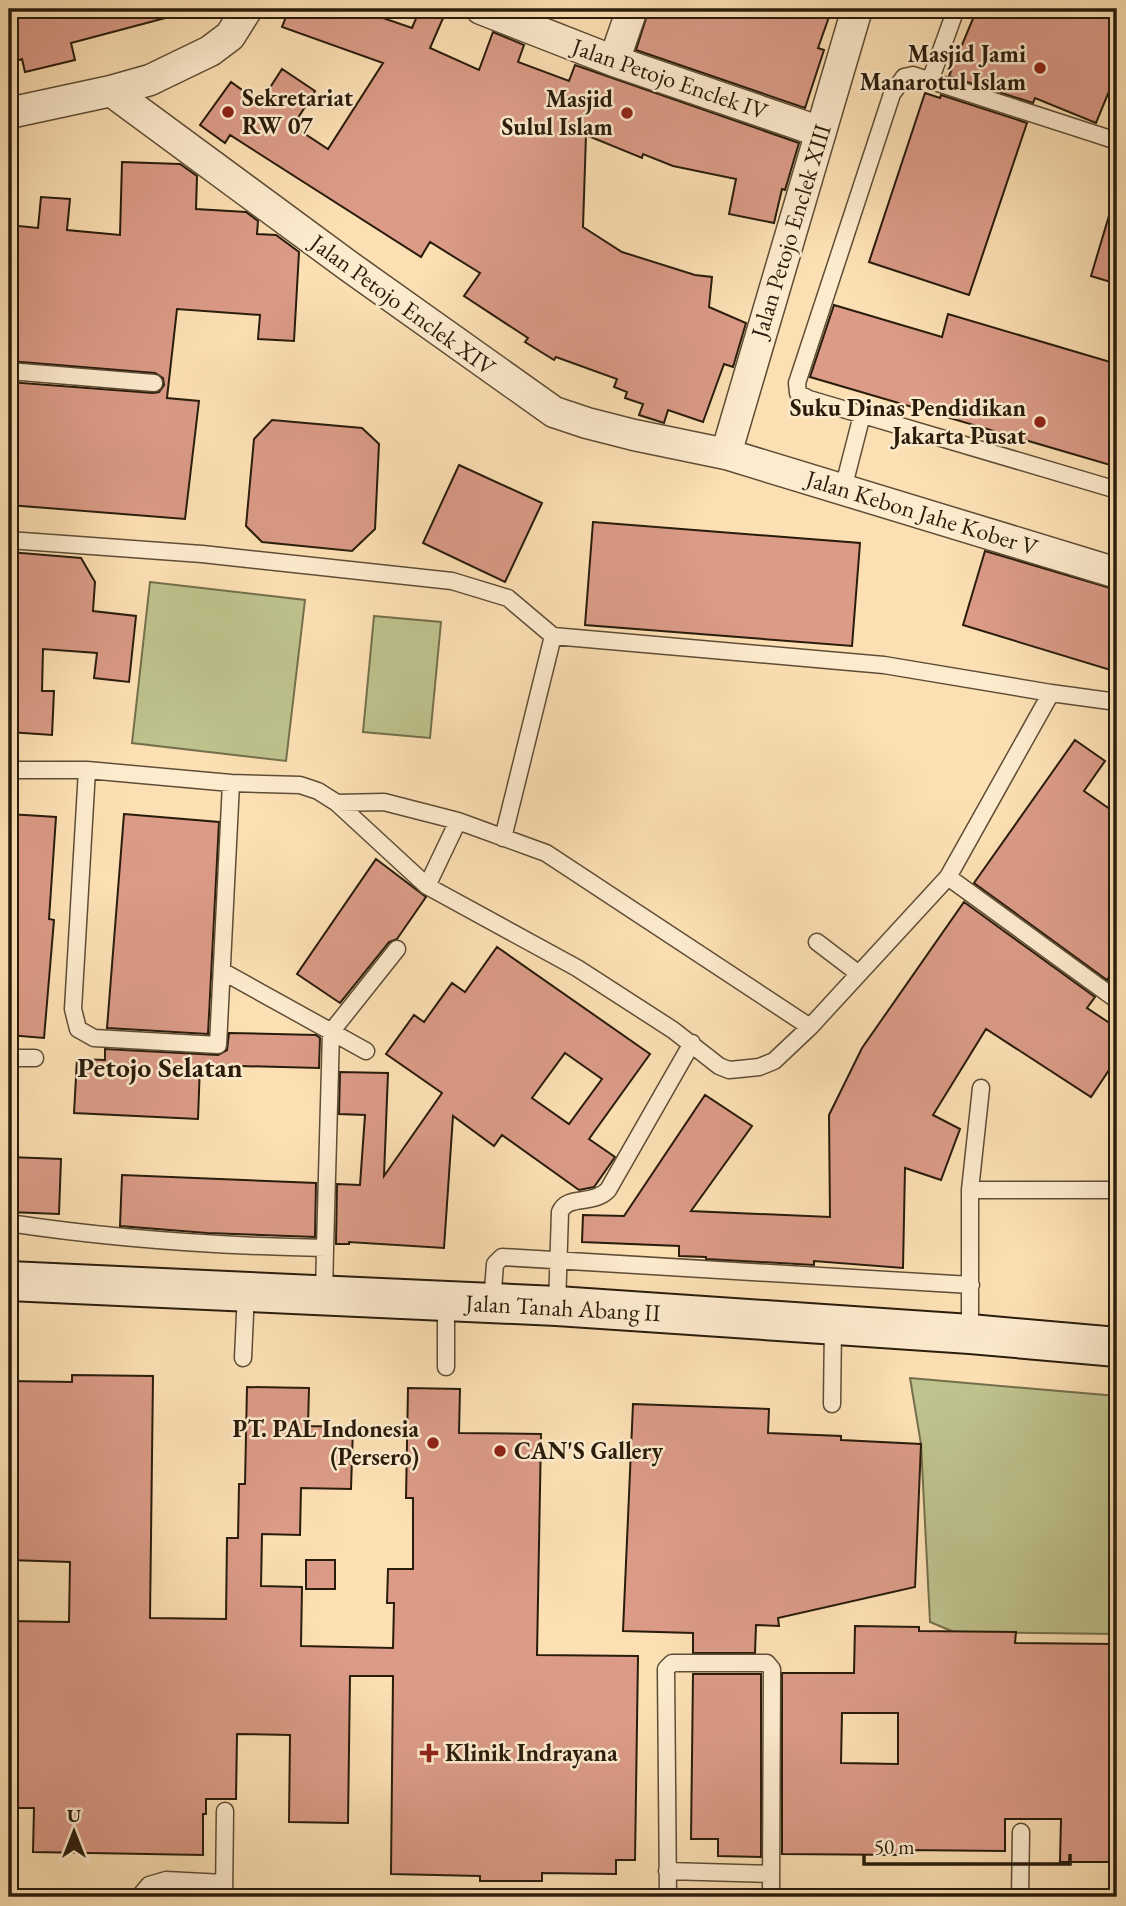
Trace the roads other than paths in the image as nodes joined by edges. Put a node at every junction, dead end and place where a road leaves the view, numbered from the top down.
1 (247, 9) edge
2 (481, 9) edge
3 (632, 9) edge
4 (857, 9) edge
5 (956, 9) edge
6 (614, 61) junction
7 (930, 81) junction
8 (111, 92) junction
9 (9, 113) edge
10 (821, 132) junction
11 (1117, 141) edge
12 (9, 371) edge
13 (154, 383) dead end
14 (862, 415) junction
15 (726, 454) junction
16 (843, 489) junction
17 (1117, 490) edge
18 (9, 540) edge
19 (1117, 573) edge
20 (553, 636) junction
21 (1051, 693) junction
22 (1117, 702) edge
23 (9, 770) edge
24 (87, 771) junction
25 (231, 783) junction
26 (337, 803) junction
27 (458, 821) junction
28 (503, 838) junction
29 (948, 877) junction
30 (427, 886) junction
31 (817, 942) dead end
32 (397, 949) dead end
33 (222, 971) junction
34 (859, 974) junction
35 (1117, 1000) edge
36 (810, 1027) junction
37 (331, 1032) junction
38 (692, 1044) junction
39 (366, 1051) dead end
40 (9, 1058) edge
41 (35, 1058) dead end
42 (981, 1088) dead end
43 (970, 1190) junction
44 (1117, 1190) edge
45 (9, 1223) edge
46 (325, 1248) junction
47 (560, 1259) junction
48 (9, 1281) edge
49 (971, 1285) junction
50 (246, 1292) junction
51 (324, 1296) junction
52 (446, 1301) junction
53 (492, 1303) junction
54 (557, 1306) junction
55 (833, 1325) junction
56 (970, 1334) junction
57 (1117, 1347) edge
58 (243, 1358) dead end
59 (446, 1367) dead end
60 (832, 1404) dead end
61 (225, 1811) dead end
62 (1021, 1832) dead end
63 (667, 1871) junction
64 (771, 1874) junction
65 (224, 1890) edge
66 (139, 1897) edge
67 (668, 1897) edge
68 (771, 1897) edge
69 (1020, 1897) edge

1 - 8 street
2 - 6 street, Jalan Petojo Enclek IV
3 - 6 street
4 - 10 street, Jalan Petojo Enclek XIII
5 - 7 lane
6 - 10 street, Jalan Petojo Enclek IV
7 - 11 lane
7 - 14 lane
8 - 9 street
8 - 15 street, Jalan Petojo Enclek XIV
10 - 15 street, Jalan Petojo Enclek XIII
12 - 13 lane
14 - 16 lane
14 - 17 lane
15 - 16 street, Jalan Kebon Jahe Kober V
16 - 19 street, Jalan Kebon Jahe Kober V
18 - 20 lane
20 - 21 lane
20 - 28 lane
21 - 22 lane
21 - 29 lane
23 - 24 lane
24 - 25 lane
24 - 33 lane
25 - 26 lane
25 - 33 lane
26 - 27 lane
26 - 30 lane
27 - 28 lane
27 - 30 lane
28 - 36 lane
29 - 34 lane
29 - 35 lane
30 - 38 lane
31 - 34 lane
32 - 37 lane
33 - 37 lane
34 - 36 lane
36 - 38 lane
37 - 39 lane
37 - 46 lane
38 - 47 lane
40 - 41 lane
42 - 43 lane
43 - 44 lane
43 - 49 lane
45 - 46 lane
46 - 51 lane
47 - 49 lane
47 - 53 lane
47 - 54 lane
48 - 50 street, Jalan Tanah Abang II
49 - 56 lane
50 - 51 street, Jalan Tanah Abang II
50 - 58 lane
51 - 52 street, Jalan Tanah Abang II
52 - 53 street, Jalan Tanah Abang II
52 - 59 lane
53 - 54 street, Jalan Tanah Abang II
54 - 55 street, Jalan Tanah Abang II
55 - 56 street, Jalan Tanah Abang II
55 - 60 lane
56 - 57 street, Jalan Tanah Abang II
61 - 65 lane
62 - 69 lane
63 - 64 lane
63 - 64 lane
63 - 67 lane
64 - 68 lane
65 - 66 lane

